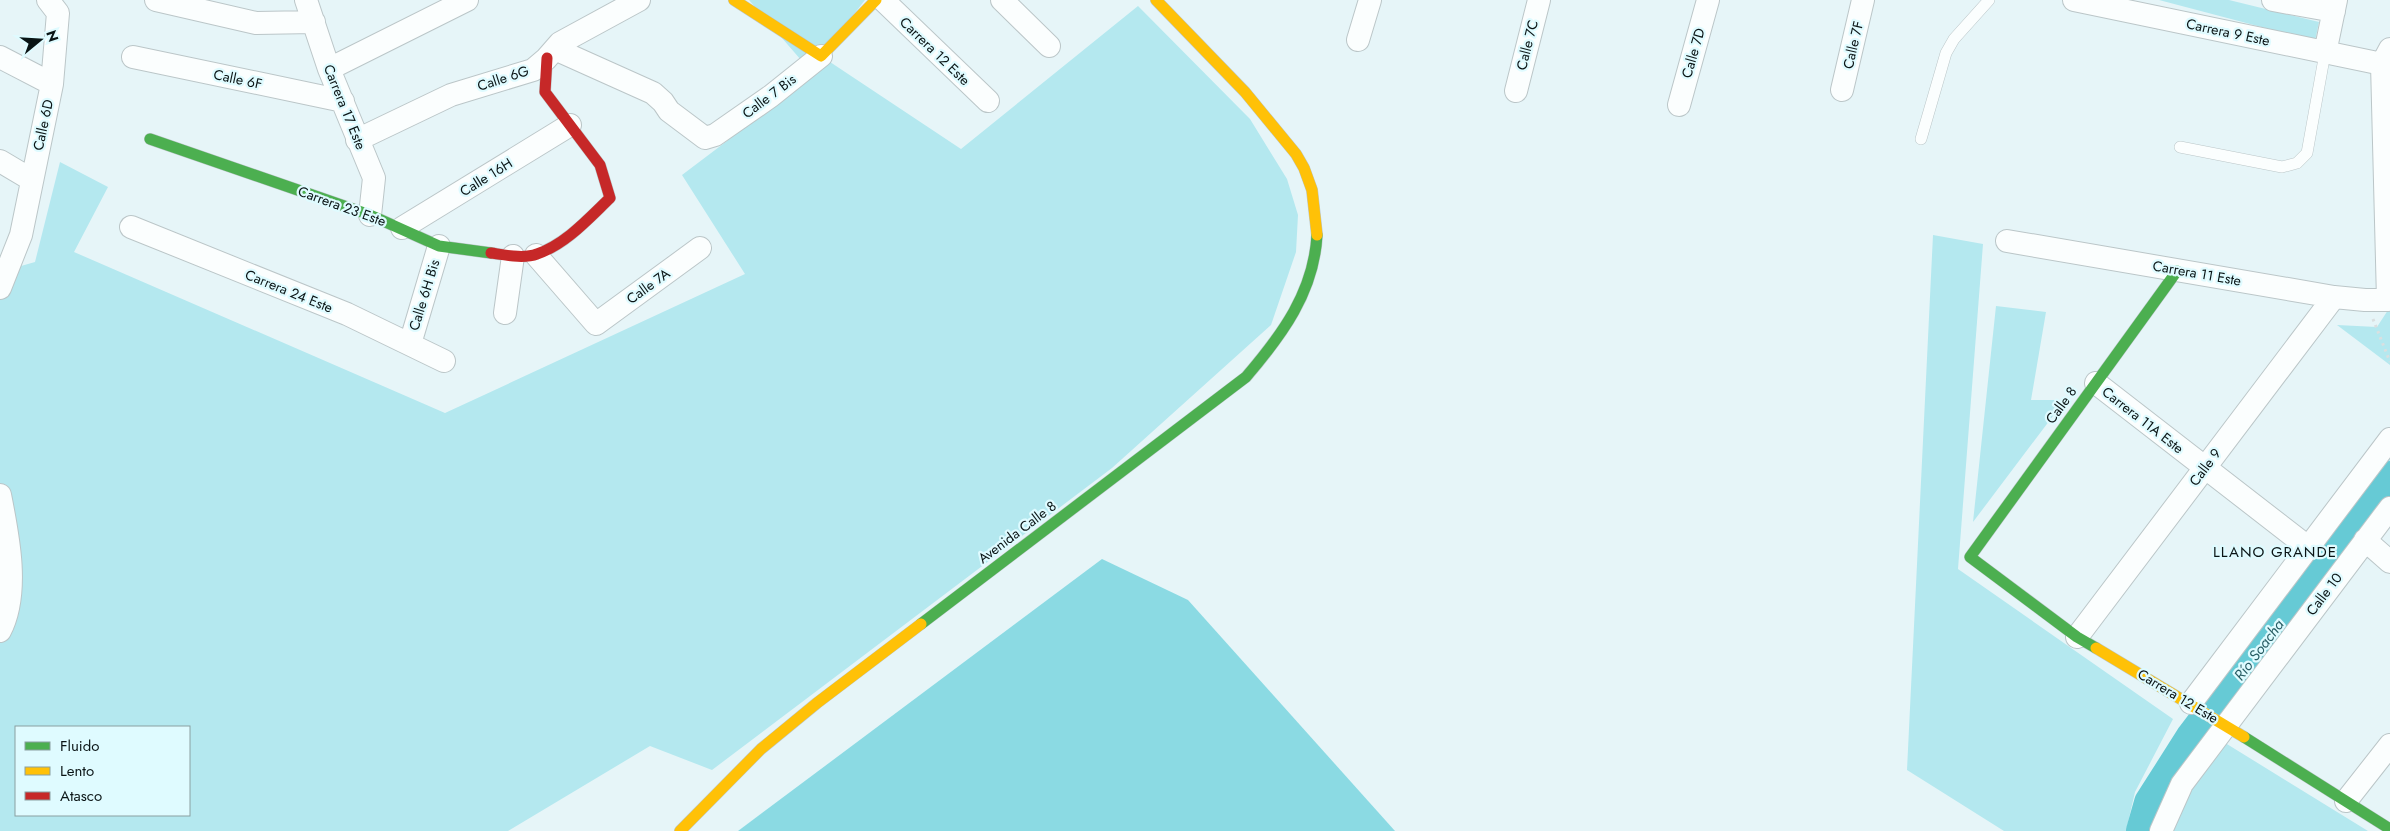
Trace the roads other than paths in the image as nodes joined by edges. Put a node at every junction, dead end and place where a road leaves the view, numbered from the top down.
1 (156, 0) edge
2 (468, 0) edge
3 (639, 0) edge
4 (734, 0) edge
5 (876, 0) edge
6 (883, 0) edge
7 (1002, 0) edge
8 (1156, 0) edge
9 (1370, 0) edge
10 (1539, 0) edge
11 (1708, 0) edge
12 (1863, 0) edge
13 (1988, 0) edge
14 (2074, 0) edge
15 (2273, 0) edge
16 (53, 6) edge
17 (310, 6) edge
18 (2335, 6) edge
19 (1358, 40) dead end
20 (1049, 46) dead end
21 (2325, 53) junction
22 (551, 54) junction
23 (0, 56) edge
24 (821, 56) junction
25 (133, 57) dead end
26 (2386, 57) edge
27 (329, 69) junction
28 (52, 84) junction
29 (1842, 90) dead end
30 (1516, 91) dead end
31 (344, 101) junction
32 (988, 101) dead end
33 (1678, 105) dead end
34 (570, 125) junction
35 (150, 139) dead end
36 (1921, 139) dead end
37 (357, 140) junction
38 (2180, 147) dead end
39 (0, 161) edge
40 (32, 180) junction
41 (370, 215) junction
42 (132, 227) dead end
43 (402, 228) junction
44 (2007, 241) dead end
45 (439, 246) junction
46 (700, 248) dead end
47 (536, 255) junction
48 (513, 256) junction
49 (2177, 271) junction
50 (0, 288) edge
51 (2334, 297) junction
52 (505, 313) dead end
53 (410, 344) junction
54 (444, 361) dead end
55 (2096, 383) junction
56 (2390, 439) edge
57 (2205, 467) junction
58 (0, 494) edge
59 (2390, 508) edge
60 (2365, 540) junction
61 (2309, 548) junction
62 (1970, 557) joint
63 (2390, 562) edge
64 (0, 631) edge
65 (2076, 637) junction
66 (2195, 706) junction
67 (2223, 722) junction
68 (2390, 745) edge
69 (2346, 801) junction
70 (2390, 829) edge
71 (680, 831) edge
72 (2161, 831) edge

1 - 17 street
2 - 27 street
3 - 22 street, Calle 6G
4 - 24 street
5 - 24 street
6 - 32 street, Carrera 12 Este
7 - 20 street
8 - 71 street, Avenida Calle 8
9 - 19 street
10 - 30 street, Calle 7C
11 - 33 street, Calle 7D
12 - 29 street, Calle 7F
13 - 36 lane
14 - 21 street, Carrera 9 Este
15 - 18 street
16 - 28 street, Calle 6D
17 - 27 street, Carrera 17 Este
18 - 21 street
21 - 26 street, Carrera 9 Este
21 - 38 lane
22 - 24 street, Calle 7 Bis
22 - 34 street
22 - 37 street, Calle 6G
23 - 28 street
25 - 31 street, Calle 6F
26 - 51 street, Carrera 11 Este
27 - 31 street, Carrera 17 Este
28 - 40 street, Calle 6D
31 - 37 street, Carrera 17 Este
34 - 43 street, Calle 16H
34 - 47 street
35 - 41 street, Carrera 23 Este
37 - 41 street, Carrera 17 Este
39 - 40 street
40 - 50 street, Calle 6D
41 - 43 street, Carrera 23 Este
42 - 53 street, Carrera 24 Este
43 - 45 street, Carrera 23 Este
44 - 49 street, Carrera 11 Este
45 - 48 street, Carrera 23 Este
45 - 53 street, Calle 6H Bis
46 - 47 street, Calle 7A
47 - 48 street, Carrera 23 Este
48 - 52 street
49 - 51 street, Carrera 11 Este
49 - 55 street, Calle 8
51 - 57 street, Calle 9
53 - 54 street, Carrera 24 Este
55 - 57 street, Carrera 11A Este
55 - 62 street, Calle 8
56 - 61 street
57 - 61 street, Carrera 11A Este
57 - 65 street, Calle 9
58 - 64 street
59 - 60 street, Calle 10
60 - 63 street
60 - 67 street, Calle 10
61 - 66 street
62 - 65 street, Carrera 12 Este
65 - 66 street, Carrera 12 Este
66 - 67 street, Carrera 12 Este
67 - 69 street, Carrera 12 Este
67 - 72 street, Calle 10
68 - 69 street
69 - 70 street, Carrera 12 Este

